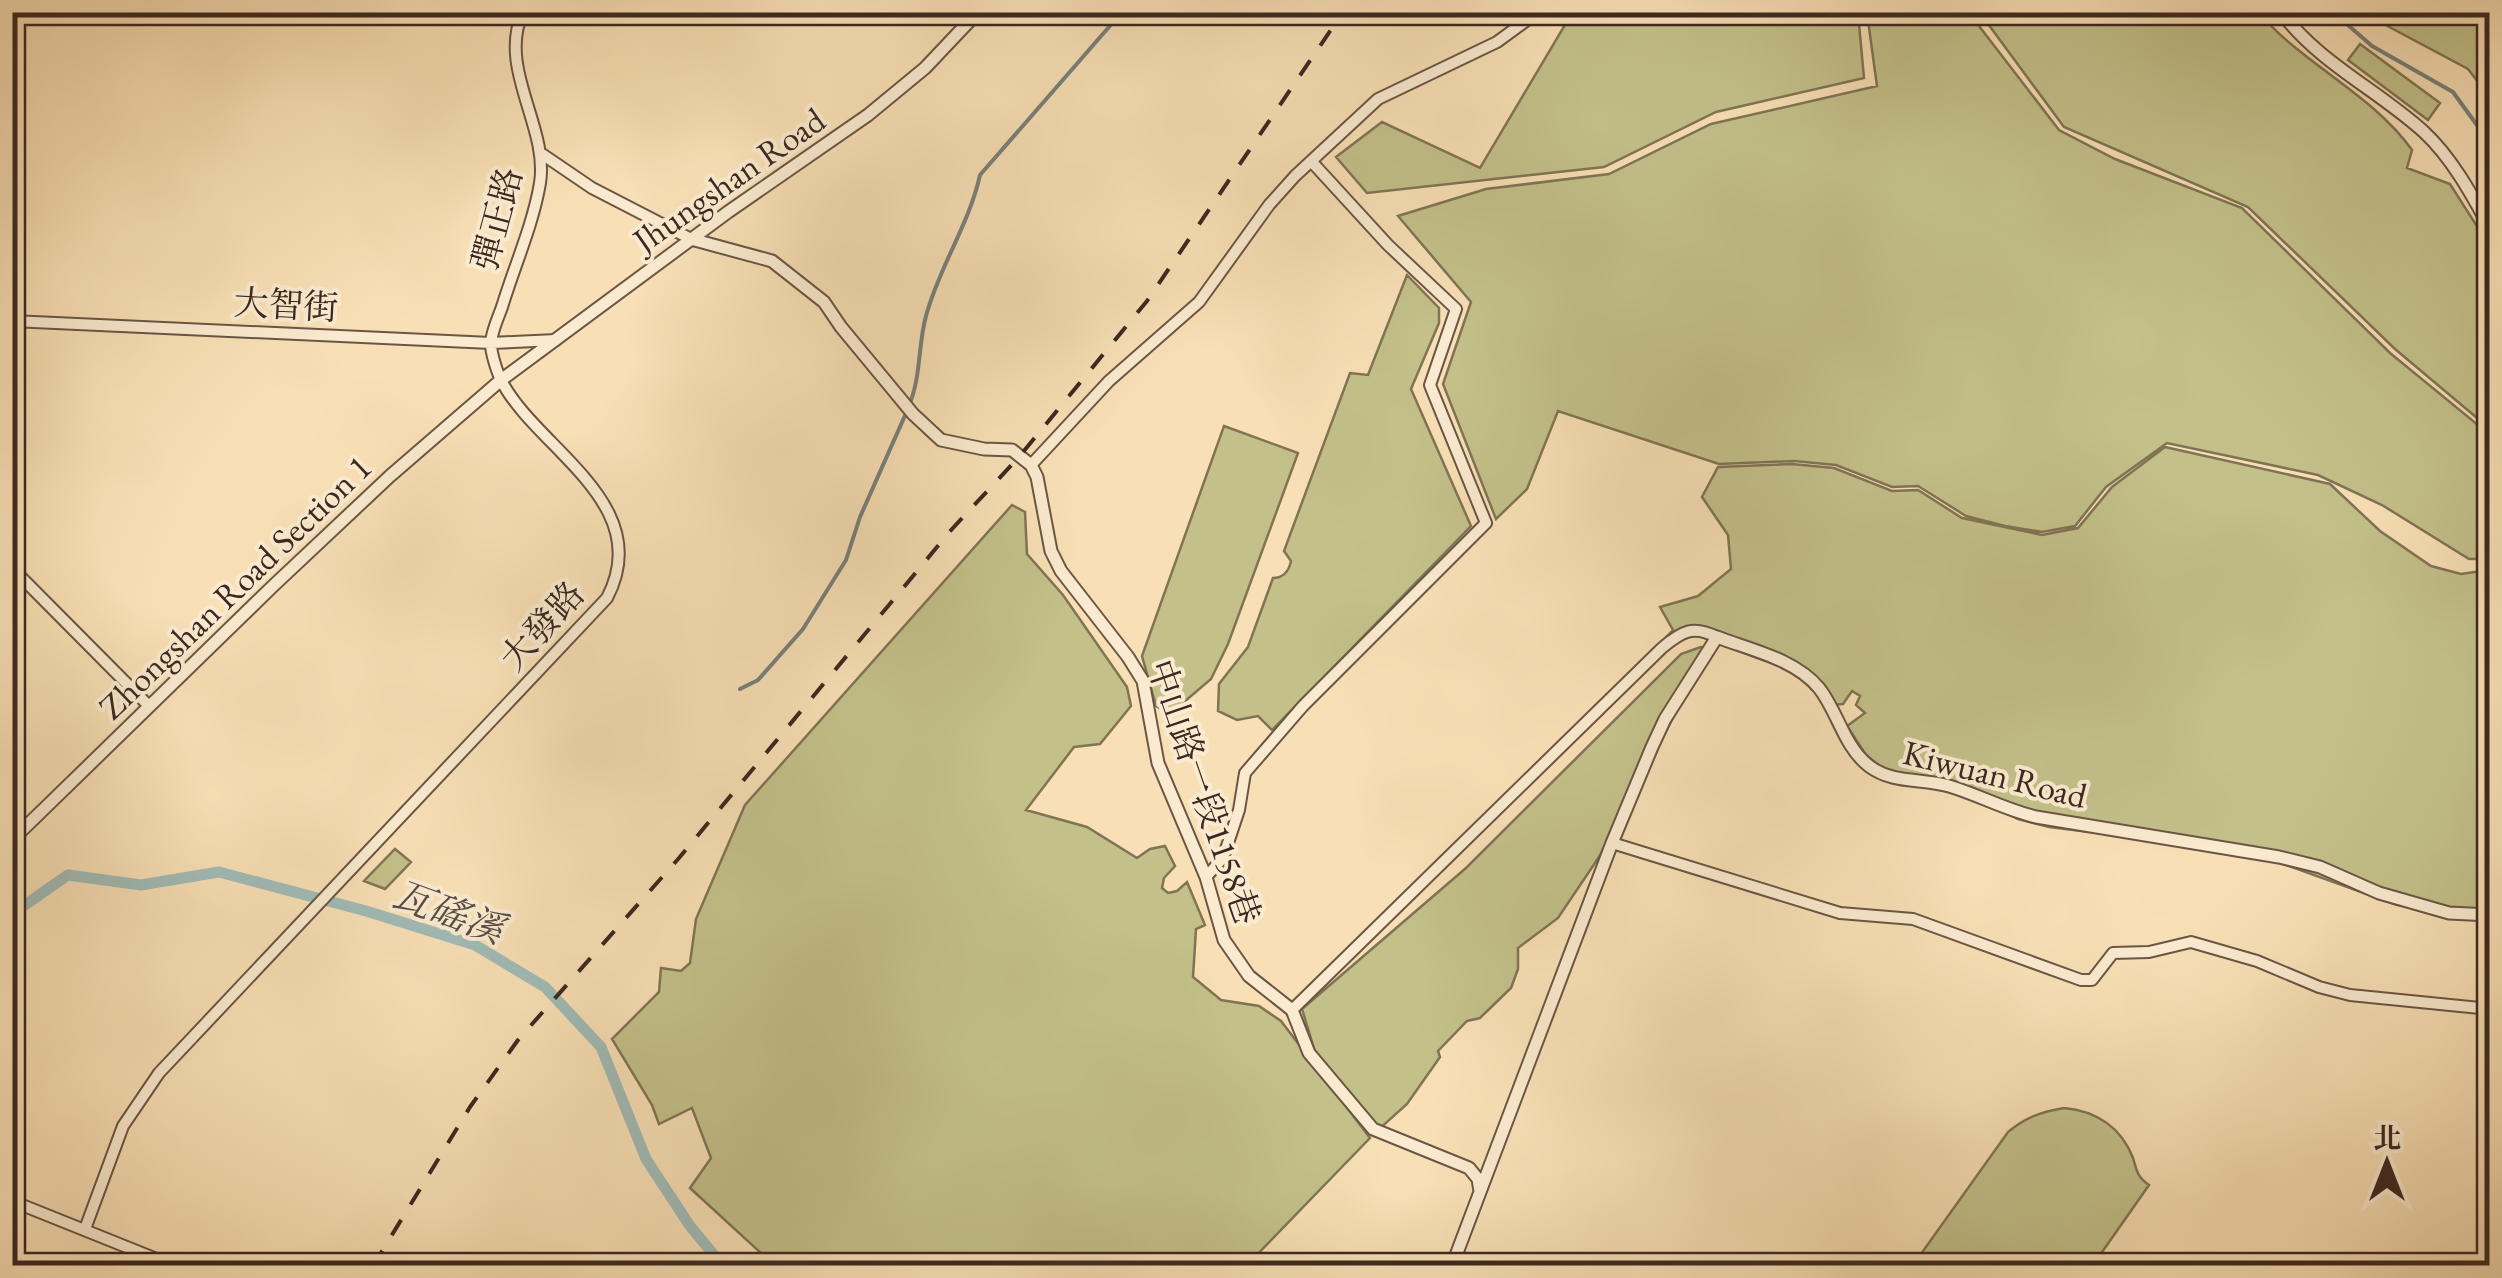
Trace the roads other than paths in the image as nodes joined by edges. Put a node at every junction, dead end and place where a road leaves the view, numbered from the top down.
1 (523, 12) edge
2 (978, 12) edge
3 (1538, 12) edge
4 (2281, 12) edge
5 (542, 154) junction
6 (1311, 161) junction
7 (2490, 228) edge
8 (692, 238) junction
9 (12, 321) edge
10 (556, 340) junction
11 (490, 343) junction
12 (501, 380) junction
13 (1031, 465) junction
14 (12, 568) edge
15 (1717, 637) junction
16 (150, 706) junction
17 (12, 840) edge
18 (1612, 843) junction
19 (1206, 877) junction
20 (2490, 915) edge
21 (2490, 1009) edge
22 (1292, 1010) junction
23 (1479, 1196) junction
24 (12, 1201) edge
25 (85, 1230) junction
26 (174, 1266) edge
27 (1452, 1266) edge

1 - 5 street, 彈正路
2 - 8 street, Jhungshan Road
3 - 6 street
4 - 7 street
5 - 8 street
5 - 11 street, 彈正路
6 - 13 street
6 - 19 street
8 - 10 street, Jhungshan Road
8 - 13 street
9 - 11 street, 大智街
10 - 11 street, 大智街
10 - 12 street, Jhungshan Road
11 - 12 street
12 - 16 street, Zhongshan Road Section 1
12 - 25 street, 大發路
13 - 19 street, 中山路一段1158巷
14 - 16 street
15 - 18 street
15 - 20 street, Kiwuan Road
15 - 22 street
16 - 17 street, Zhongshan Road Section 1
18 - 21 street
18 - 23 street
19 - 22 street, 中山路一段1158巷
22 - 23 street, 中山路一段1158巷
23 - 27 street
24 - 25 street
25 - 26 street

